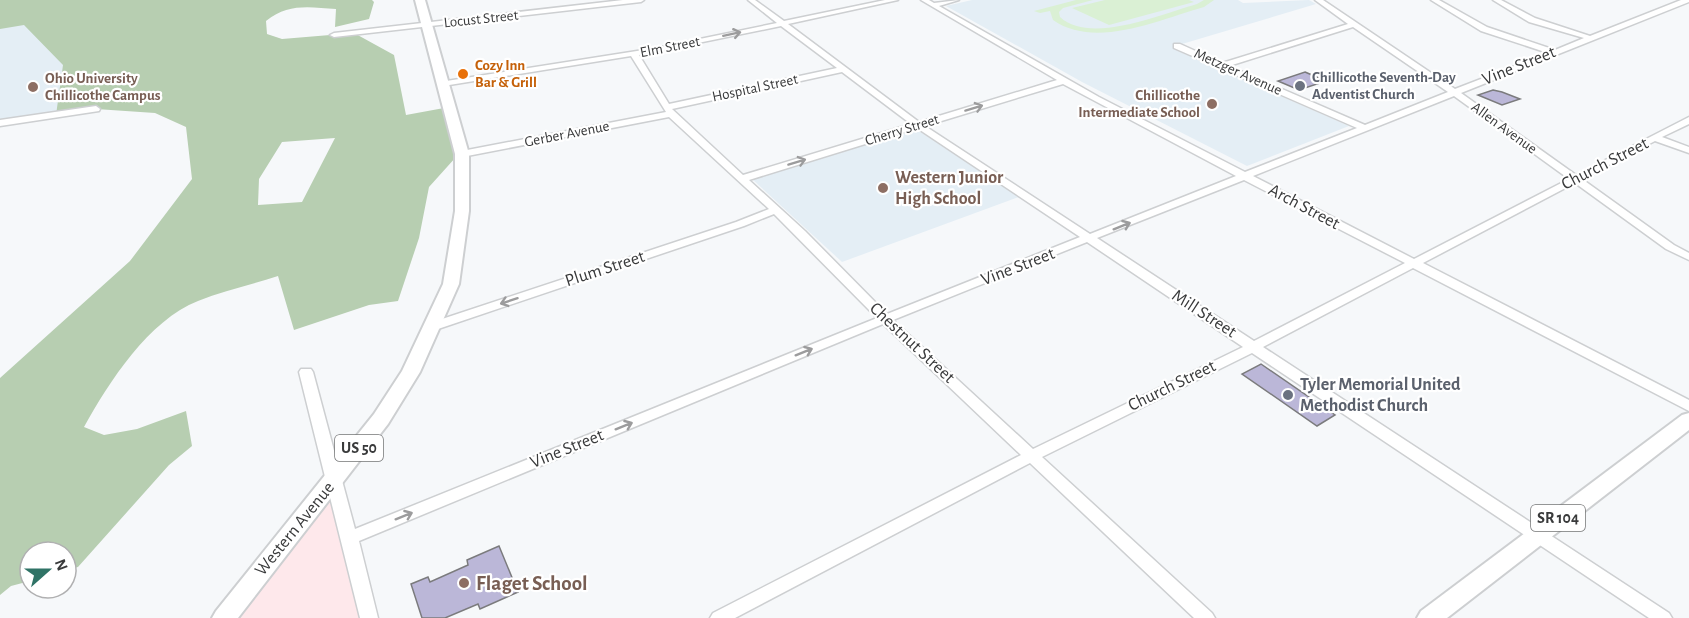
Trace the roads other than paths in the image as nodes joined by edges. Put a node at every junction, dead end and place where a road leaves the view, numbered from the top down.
1 (420, 0) edge
2 (641, 0) edge
3 (751, 0) edge
4 (895, 0) edge
5 (956, 0) edge
6 (1318, 0) edge
7 (1434, 0) edge
8 (1496, 0) edge
9 (1687, 0) edge
10 (929, 3) edge
11 (783, 23) junction
12 (1354, 24) junction
13 (427, 25) junction
14 (334, 35) dead end
15 (1590, 38) junction
16 (1177, 46) dead end
17 (1554, 52) junction
18 (634, 54) junction
19 (1222, 65) junction
20 (844, 69) junction
21 (1064, 81) junction
22 (443, 84) junction
23 (1454, 92) junction
24 (96, 109) dead end
25 (669, 111) junction
26 (1689, 120) edge
27 (0, 124) edge
28 (918, 125) junction
29 (1365, 128) junction
30 (1655, 138) junction
31 (1689, 150) edge
32 (462, 154) junction
33 (1244, 175) junction
34 (741, 178) junction
35 (1575, 179) junction
36 (775, 210) junction
37 (1090, 239) junction
38 (1689, 257) edge
39 (1412, 264) junction
40 (885, 319) junction
41 (434, 326) junction
42 (1253, 346) junction
43 (306, 372) dead end
44 (1689, 406) edge
45 (1689, 420) edge
46 (1031, 456) junction
47 (334, 481) junction
48 (1538, 534) junction
49 (350, 538) junction
50 (224, 618) edge
51 (369, 618) edge
52 (719, 618) edge
53 (1206, 618) edge
54 (1429, 618) edge
55 (1663, 618) edge

1 - 13 main road, Western Avenue / US 50
2 - 13 street, Locust Street
3 - 11 street, Mill Street
4 - 11 street, Elm Street
5 - 10 street
6 - 12 street, Allen Avenue
7 - 17 street
8 - 15 street
9 - 15 street, Vine Street
10 - 21 street, Arch Street
18 -> 11 street, Elm Street
11 - 20 street, Mill Street
12 - 19 street
12 - 23 street, Allen Avenue
13 - 14 street, Locust Street
13 - 22 main road, Western Avenue / US 50
15 - 17 street, Vine Street
16 - 19 street, Metzger Avenue
17 - 23 street, Vine Street
18 - 22 street, Elm Street
18 - 25 street, Chestnut Street
19 - 29 street, Metzger Avenue
20 - 25 street, Hospital Street
20 - 28 street, Mill Street
28 -> 21 street, Cherry Street
21 - 33 street, Arch Street
22 - 32 main road, Western Avenue / US 50
23 - 29 street, Vine Street
23 - 35 street, Allen Avenue
24 - 27 street
25 - 32 street, Gerber Avenue
25 - 34 street, Chestnut Street
26 - 30 street, Church Street
34 -> 28 street, Cherry Street
28 - 37 street, Mill Street
29 - 33 street, Vine Street
30 - 31 street
30 - 35 street, Church Street
32 - 41 main road, Western Avenue / US 50
37 -> 33 street, Vine Street
33 - 39 street, Arch Street
34 - 36 street, Chestnut Street
35 - 38 street, Allen Avenue
35 - 39 street, Church Street
36 - 40 street, Chestnut Street
36 -> 41 street, Plum Street
37 - 40 street, Vine Street
37 - 42 street, Mill Street
39 - 42 street, Church Street
39 - 44 street, Arch Street
40 - 46 street, Chestnut Street
49 -> 40 street, Vine Street
41 - 47 main road, Western Avenue / US 50
42 - 46 street, Church Street
42 - 48 street, Mill Street
43 - 47 street
45 - 48 main road, SR 104
46 - 52 street, Church Street
46 - 53 street, Chestnut Street
47 - 49 street
47 - 50 main road, Western Avenue / US 50
48 - 54 main road, SR 104
48 - 55 street, Mill Street
49 - 51 street

